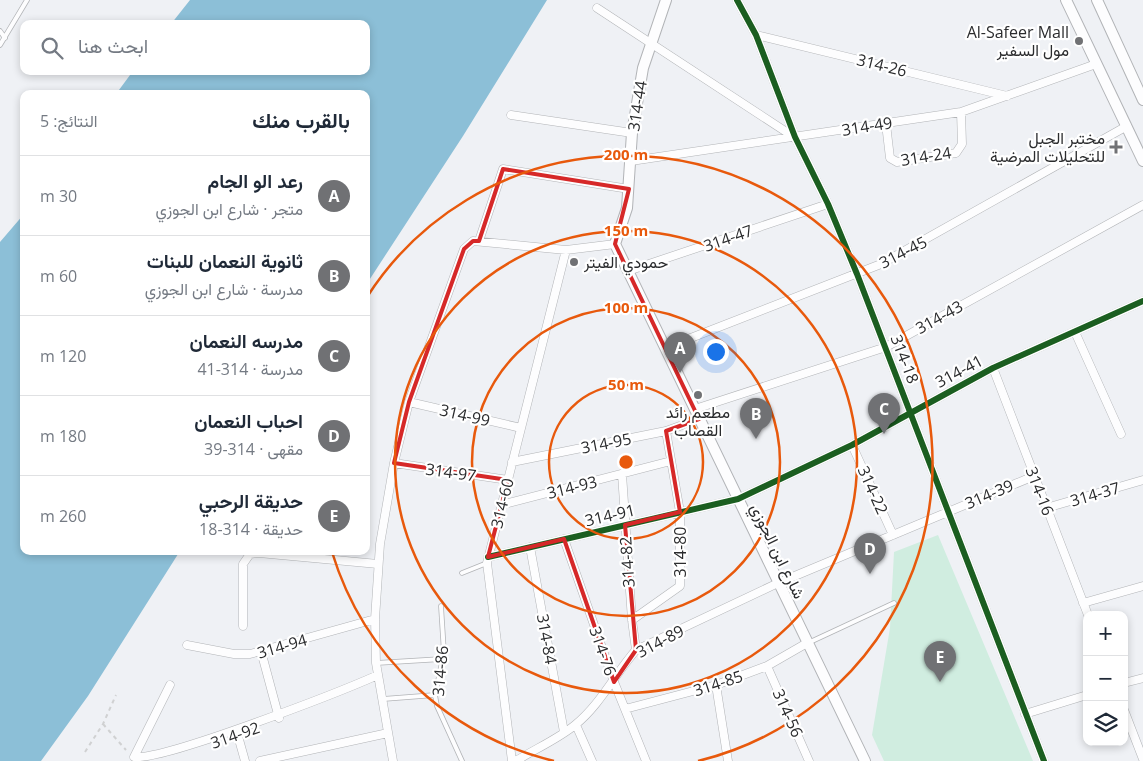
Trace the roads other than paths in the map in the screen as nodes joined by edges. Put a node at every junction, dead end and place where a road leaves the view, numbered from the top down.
1 (27, 0) edge
2 (666, 0) edge
3 (737, 0) edge
4 (1066, 0) edge
5 (1097, 0) edge
6 (597, 8) dead end
7 (0, 32) edge
8 (756, 35) junction
9 (5, 38) junction
10 (650, 44) junction
11 (0, 45) edge
12 (1096, 64) junction
13 (1008, 96) junction
14 (1143, 100) edge
15 (961, 112) junction
16 (511, 115) dead end
17 (886, 124) junction
18 (1127, 126) junction
19 (632, 133) junction
20 (795, 137) junction
21 (631, 161) junction
22 (1143, 161) edge
23 (629, 189) junction
24 (828, 204) junction
25 (1143, 205) edge
26 (479, 241) junction
27 (615, 244) junction
28 (566, 250) junction
29 (628, 271) junction
30 (857, 274) junction
31 (1143, 301) edge
32 (1075, 332) junction
33 (886, 347) junction
34 (665, 348) junction
35 (992, 368) junction
36 (410, 402) junction
37 (694, 409) junction
38 (910, 412) junction
39 (699, 420) junction
40 (521, 428) junction
41 (666, 431) junction
42 (1121, 434) dead end
43 (852, 445) junction
44 (672, 461) junction
45 (512, 462) junction
46 (394, 464) junction
47 (622, 474) junction
48 (1034, 476) junction
49 (508, 480) junction
50 (1143, 480) edge
51 (738, 499) junction
52 (501, 505) junction
53 (1046, 508) junction
54 (680, 512) junction
55 (948, 512) junction
56 (625, 525) junction
57 (893, 535) junction
58 (564, 539) junction
59 (530, 547) junction
60 (249, 555) edge
61 (281, 555) edge
62 (488, 560) junction
63 (378, 564) junction
64 (462, 573) dead end
65 (778, 583) junction
66 (1143, 586) edge
67 (894, 603) dead end
68 (1083, 603) junction
69 (441, 606) dead end
70 (1086, 611) edge
71 (375, 620) junction
72 (632, 620) junction
73 (243, 626) dead end
74 (807, 643) junction
75 (187, 645) dead end
76 (636, 650) junction
77 (261, 651) junction
78 (442, 659) junction
79 (376, 663) junction
80 (767, 666) junction
81 (378, 675) junction
82 (1143, 678) edge
83 (614, 682) junction
84 (1128, 683) edge
85 (170, 684) dead end
86 (716, 685) junction
87 (435, 695) junction
88 (1083, 696) edge
89 (382, 699) junction
90 (625, 709) junction
91 (1026, 714) junction
92 (279, 718) junction
93 (1128, 719) edge
94 (576, 725) junction
95 (564, 732) junction
96 (388, 733) junction
97 (238, 736) junction
98 (1141, 748) edge
99 (1143, 759) edge
100 (245, 761) edge
101 (260, 761) edge
102 (393, 761) edge
103 (462, 761) edge
104 (512, 761) edge
105 (516, 761) edge
106 (592, 761) edge
107 (646, 761) edge
108 (728, 761) edge
109 (809, 761) edge
110 (864, 761) edge
111 (1044, 761) edge

1 - 9 lane
2 - 10 street, 314-44
3 - 8 street, 314-18
4 - 12 street
5 - 14 street
6 - 10 street
7 - 9 lane
8 - 13 street, 314-26
8 - 20 street, 314-18
9 - 11 lane
10 - 19 street, 314-44
10 - 20 street
12 - 13 street, 314-49
12 - 18 street
13 - 15 street, 314-49
15 - 17 street, 314-49
15 - 17 street, 314-24
16 - 19 street
17 - 20 street, 314-49
18 - 22 street
18 - 30 street, 314-45
19 - 21 street, 314-44
20 - 21 street, 314-49
20 - 24 street, 314-18
21 - 23 street, 314-44
23 - 26 street
23 - 27 street, 314-44
24 - 29 street, 314-47
24 - 30 street, 314-18
25 - 33 street, 314-43
26 - 28 street
26 - 36 street
27 - 28 street
27 - 29 street, شارع ابن الجوزي
28 - 40 street, 314-60
29 - 34 street, شارع ابن الجوزي
30 - 33 street, 314-18
30 - 34 street, 314-45
31 - 32 street, 314-41
32 - 35 street, 314-41
32 - 42 street
33 - 37 street, 314-43
33 - 38 street, 314-18
34 - 37 street, شارع ابن الجوزي
35 - 38 street, 314-41
35 - 48 street, 314-16
36 - 40 street, 314-99
36 - 46 street
37 - 39 street, شارع ابن الجوزي
38 - 43 street, 314-41
38 - 55 street, 314-18
39 - 41 street, 314-95
39 - 51 street, شارع ابن الجوزي
40 - 45 street, 314-60
41 - 44 street, 314-80
41 - 45 street, 314-95
43 - 51 street, 314-41
43 - 57 street, 314-22
44 - 47 street, 314-93
44 - 54 street, 314-80
45 - 49 street, 314-60
46 - 49 street, 314-97
46 - 63 street
47 - 52 street, 314-93
47 - 56 street, 314-82
48 - 53 street, 314-16
48 - 55 street, 314-39
49 - 52 street, 314-60
50 - 53 street, 314-37
51 - 54 street, 314-91
51 - 65 street, شارع ابن الجوزي
52 - 62 street, 314-60
53 - 68 street, 314-16
54 - 56 street, 314-91
54 - 72 street, 314-80
55 - 57 street, 314-39
55 - 91 street, 314-18
56 - 58 street, 314-91
56 - 72 street, 314-82
57 - 65 street, 314-39
58 - 59 street, 314-91
58 - 83 street, 314-76
59 - 62 street, 314-91
59 - 95 street, 314-84
60 - 73 street
61 - 63 street
62 - 64 lane
62 - 104 street, 314-60
63 - 71 street
65 - 74 street, شارع ابن الجوزي
65 - 76 street, 314-89
66 - 68 street
67 - 74 lane
68 - 70 street, 314-16
69 - 78 lane, 314-86
71 - 77 street, 314-94
71 - 79 street
72 - 76 street, 314-82
74 - 80 street, 314-85
74 - 110 street, شارع ابن الجوزي
75 - 77 street, 314-94
76 - 83 street, 314-89
77 - 92 street
78 - 79 lane
78 - 87 lane, 314-86
79 - 81 street
80 - 86 street, 314-85
80 - 109 street, 314-56
81 - 89 street
81 - 92 street, 314-92
82 - 84 street
83 - 90 street, 314-76
83 - 94 street, 314-89
85 - 97 street, 314-92
86 - 90 street, 314-85
86 - 108 street
87 - 89 lane
87 - 103 lane, 314-86
88 - 91 street
89 - 96 street
90 - 107 street, 314-76
91 - 111 street, 314-18
92 - 97 street, 314-92
93 - 98 street
94 - 95 street, 314-89
94 - 106 street
95 - 105 street, 314-89
96 - 101 street
96 - 102 street
97 - 100 street
98 - 99 street

